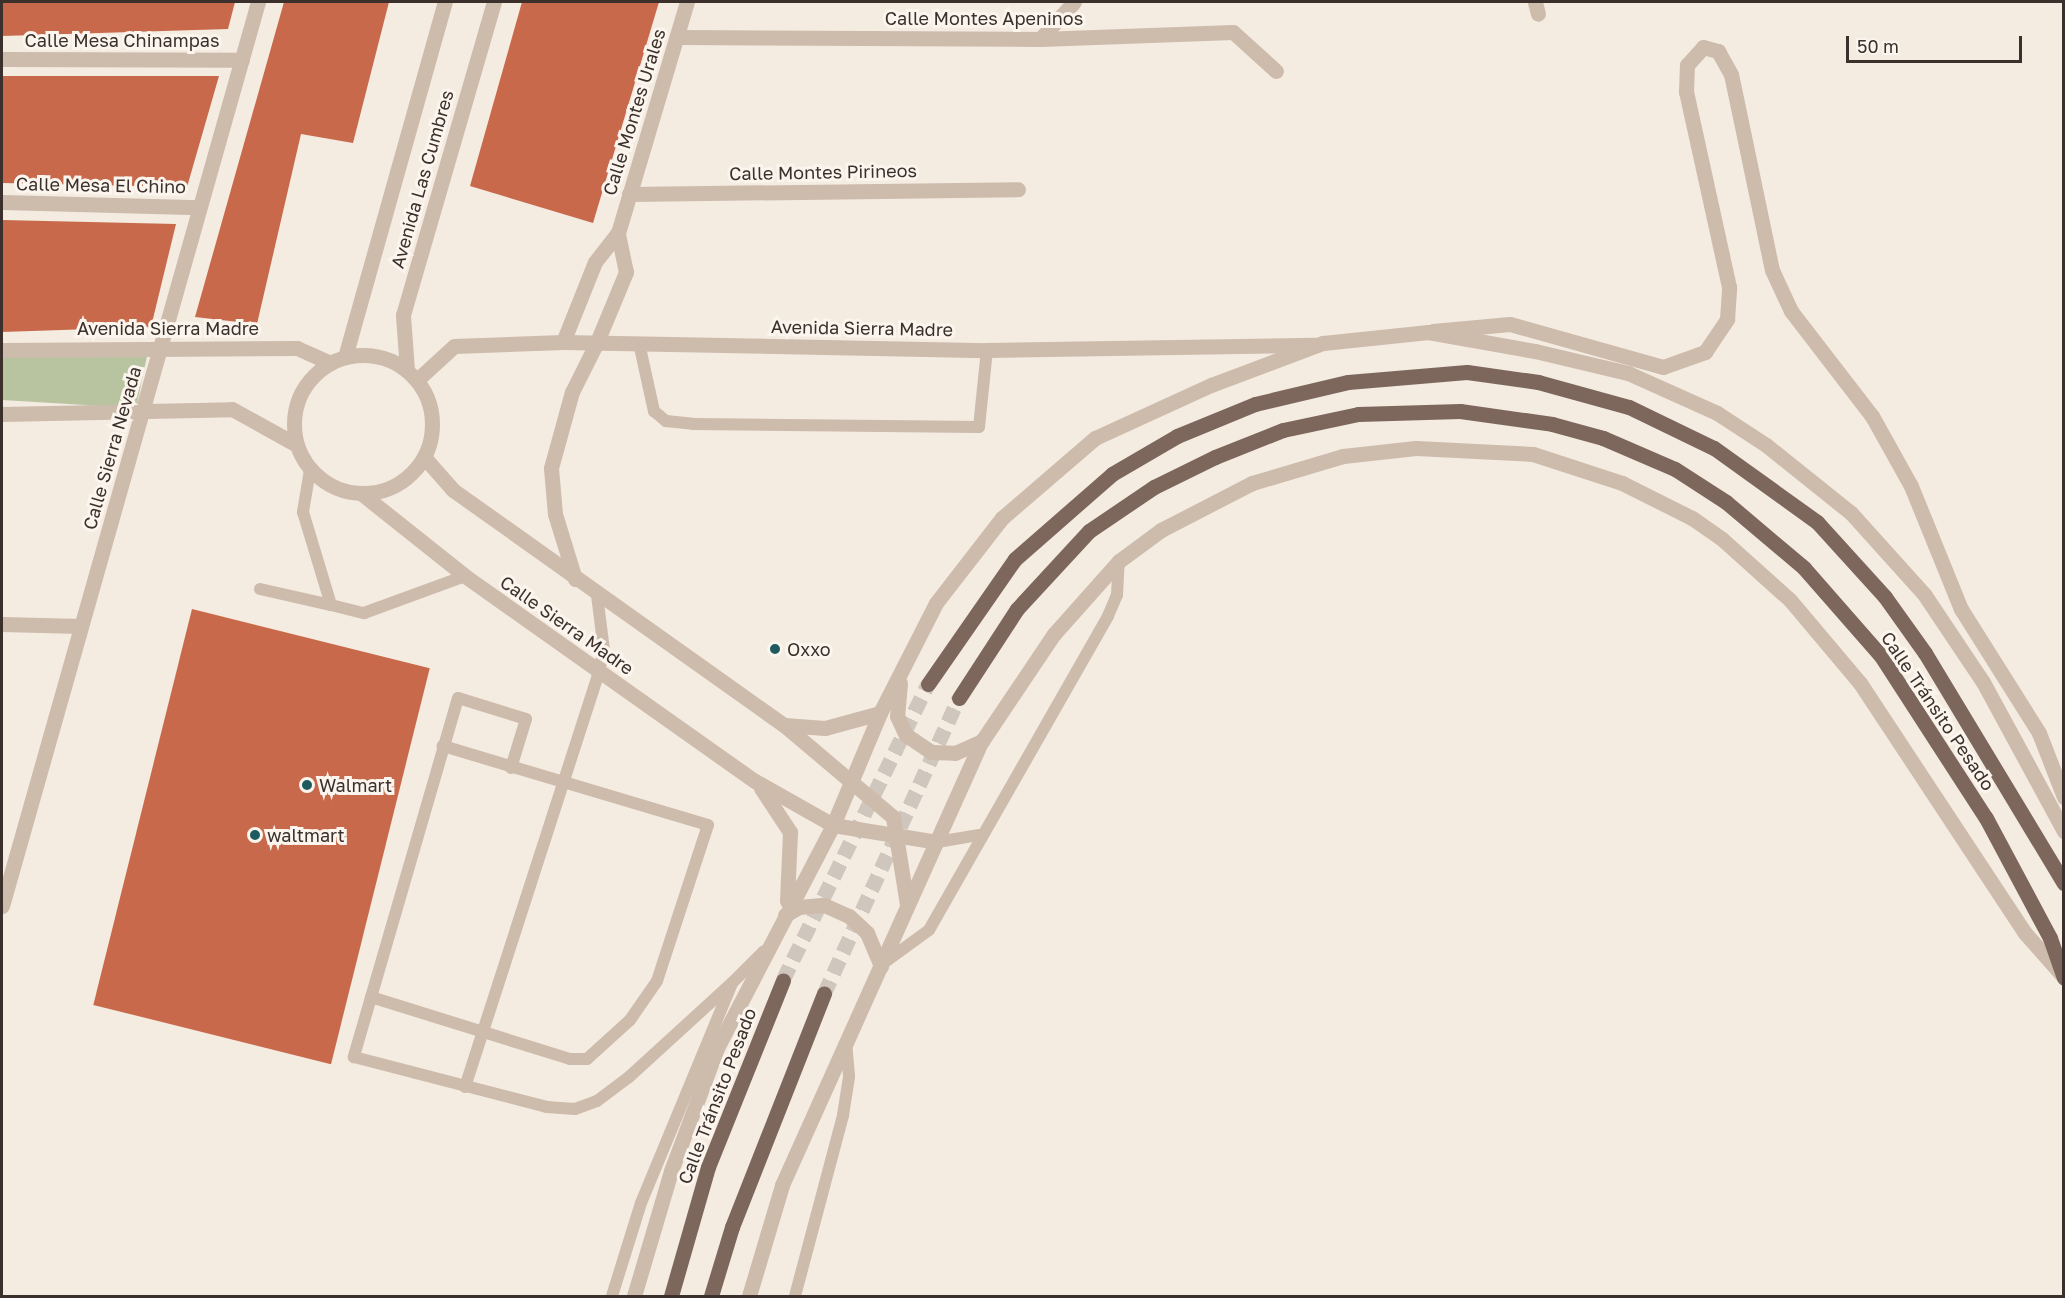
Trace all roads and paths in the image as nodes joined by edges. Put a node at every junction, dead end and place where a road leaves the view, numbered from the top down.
1 (258, 2) edge
2 (445, 2) edge
3 (494, 2) edge
4 (687, 2) edge
5 (1074, 2) edge
6 (677, 37) junction
7 (1040, 39) junction
8 (2, 59) edge
9 (242, 60) junction
10 (1276, 71) dead end
11 (1018, 189) dead end
12 (629, 194) junction
13 (2, 202) edge
14 (199, 207) junction
15 (618, 233) junction
16 (1428, 332) junction
17 (563, 342) junction
18 (597, 342) junction
19 (639, 343) junction
20 (1320, 345) junction
21 (163, 346) junction
22 (2, 350) edge
23 (987, 350) junction
24 (338, 360) junction
25 (412, 375) junction
26 (140, 412) junction
27 (2, 414) edge
28 (297, 445) junction
29 (424, 457) junction
30 (310, 470) junction
31 (362, 494) junction
32 (1119, 561) junction
33 (465, 576) junction
34 (575, 579) junction
35 (260, 589) dead end
36 (597, 595) junction
37 (332, 605) junction
38 (2, 624) edge
39 (81, 626) junction
40 (599, 671) junction
41 (901, 674) junction
42 (928, 684) tunnel mouth
43 (958, 698) tunnel mouth
44 (879, 714) junction
45 (784, 725) junction
46 (982, 741) junction
47 (443, 746) junction
48 (511, 768) junction
49 (755, 781) junction
50 (563, 783) junction
51 (853, 784) junction
52 (2064, 797) edge
53 (833, 825) junction
54 (2064, 831) edge
55 (898, 832) junction
56 (979, 835) junction
57 (937, 842) junction
58 (2064, 883) edge
59 (2, 906) edge
60 (907, 907) junction
61 (785, 915) junction
62 (767, 948) junction
63 (880, 966) junction
64 (2063, 977) edge
65 (783, 980) tunnel mouth
66 (732, 983) junction
67 (824, 994) tunnel mouth
68 (371, 997) junction
69 (484, 1032) junction
70 (846, 1044) junction
71 (465, 1087) junction
72 (612, 1296) edge
73 (634, 1296) edge
74 (671, 1296) edge
75 (711, 1296) edge
76 (749, 1296) edge
77 (795, 1296) edge

1 - 9 street, Calle Sierra Nevada
2 - 24 street, Avenida Las Cumbres
3 - 25 street, Avenida Las Cumbres
4 - 6 street, Calle Montes Urales
5 - 7 street
6 - 7 street, Calle Montes Apeninos
6 - 12 street, Calle Montes Urales
7 - 10 street, Calle Montes Apeninos
8 - 9 street, Calle Mesa Chinampas
9 - 14 street, Calle Sierra Nevada
11 - 12 street, Calle Montes Pirineos
12 - 15 street, Calle Montes Urales
13 - 14 street, Calle Mesa El Chino
14 - 21 street, Calle Sierra Nevada
15 - 17 street, Calle Montes Urales
15 - 18 street, Calle Montes Urales
16 - 20 street
16 - 52 street
16 - 54 street
17 - 18 street, Avenida Sierra Madre
17 - 25 street, Avenida Sierra Madre
18 - 19 street, Avenida Sierra Madre
18 - 34 street, Calle Montes Urales
19 - 23 street, Avenida Sierra Madre
19 - 23 lane
20 - 23 street, Avenida Sierra Madre
20 - 41 street
21 - 22 street, Avenida Sierra Madre
21 - 24 street, Avenida Sierra Madre
21 - 26 street, Calle Sierra Nevada
24 - 25 street
24 - 28 street
25 - 29 street
26 - 27 street
26 - 28 street
26 - 39 street, Calle Sierra Nevada
28 - 30 street
29 - 31 street
29 - 34 street
30 - 31 street
30 - 37 lane
31 - 33 street, Calle Sierra Madre
32 - 46 street
32 - 56 lane
32 - 64 street
33 - 37 lane
33 - 40 street, Calle Sierra Madre
34 - 36 street
35 - 37 lane
36 - 40 lane
36 - 45 street
38 - 39 street
39 - 59 street, Calle Sierra Nevada
40 - 49 street, Calle Sierra Madre
40 - 50 lane
41 - 44 street
41 - 46 street
42 - 58 main road, Calle Tránsito Pesado
43 - 64 main road, Calle Tránsito Pesado
44 - 45 street
44 - 51 street
45 - 51 street
46 - 57 street
47 - 48 lane
47 - 48 lane
47 - 68 lane
48 - 50 lane
49 - 53 street
49 - 61 street
50 - 69 lane
50 - 69 lane
51 - 53 street
51 - 55 street
53 - 55 street
53 - 61 street
55 - 57 street
55 - 60 street
56 - 57 lane
56 - 63 lane
57 - 60 street
60 - 63 street
61 - 62 street
61 - 63 street
62 - 66 lane
62 - 73 street
63 - 70 street
65 - 74 main road, Calle Tránsito Pesado
66 - 71 lane
66 - 72 lane
67 - 75 main road
68 - 69 lane
68 - 71 lane
69 - 71 lane
70 - 76 street
70 - 77 lane

